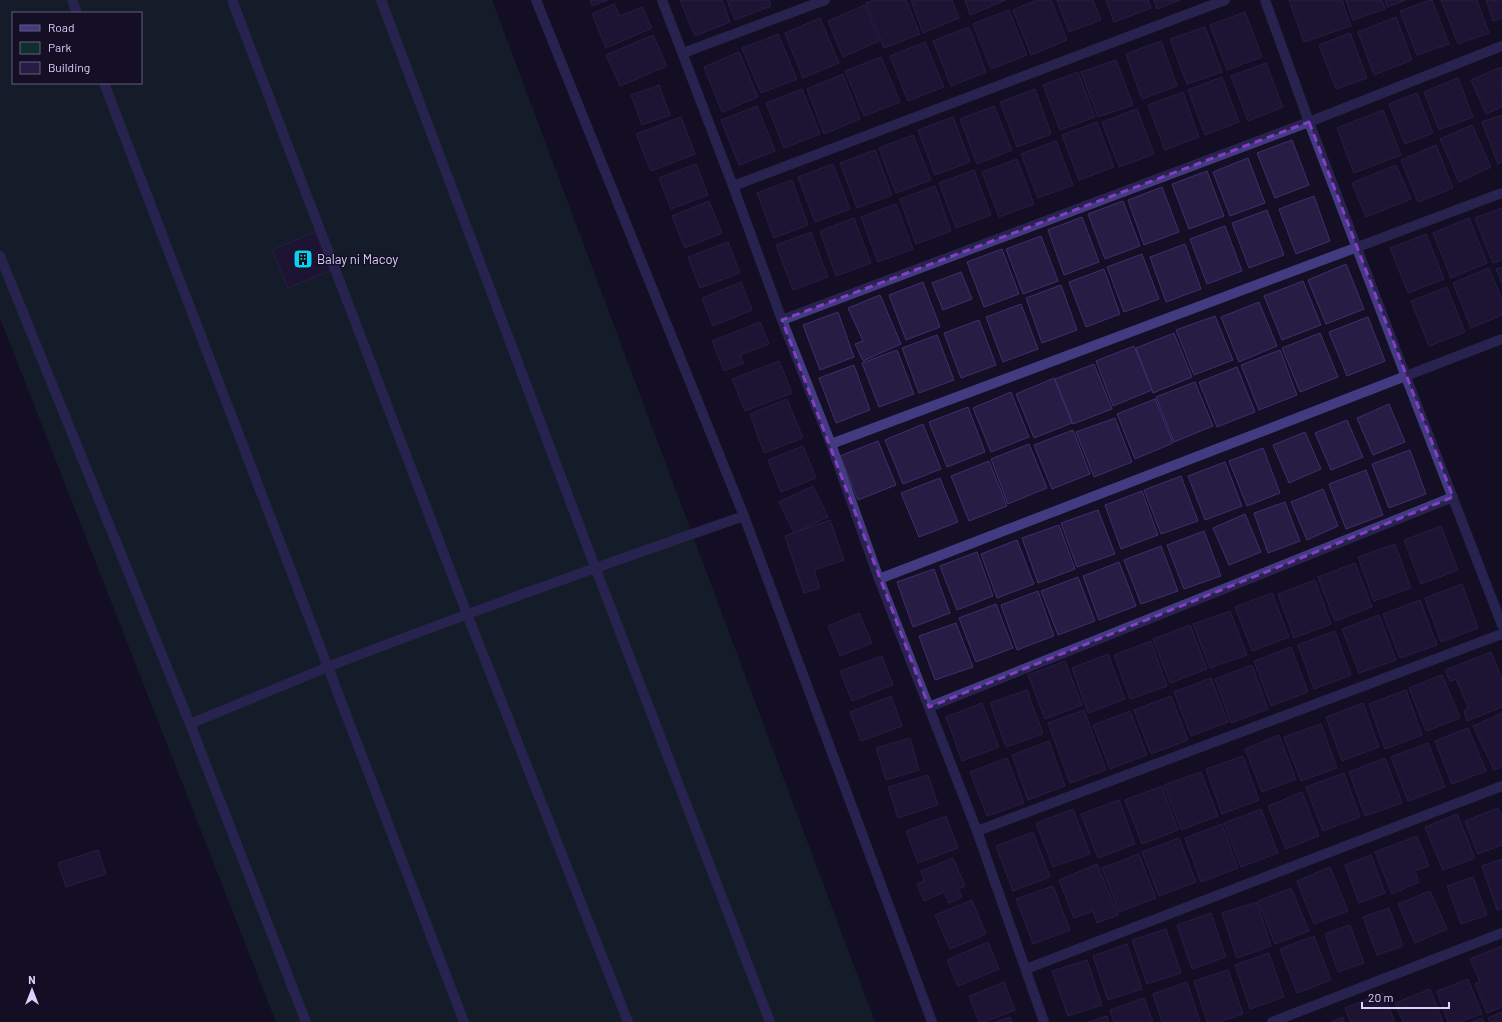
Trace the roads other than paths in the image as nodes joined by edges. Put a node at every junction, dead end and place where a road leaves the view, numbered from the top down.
1 (72, 0) edge
2 (232, 0) edge
3 (381, 0) edge
4 (536, 0) edge
5 (662, 0) edge
6 (825, 0) edge
7 (1225, 0) edge
8 (1265, 0) edge
9 (77, 12) edge
10 (1502, 46) edge
11 (683, 53) junction
12 (104, 84) edge
13 (1309, 122) junction
14 (733, 186) junction
15 (1502, 193) edge
16 (1357, 247) junction
17 (0, 256) edge
18 (782, 320) junction
19 (1502, 340) edge
20 (1406, 377) junction
21 (830, 444) junction
22 (1453, 497) junction
23 (744, 516) junction
24 (595, 567) junction
25 (879, 579) junction
26 (467, 614) junction
27 (1502, 625) edge
28 (1502, 634) edge
29 (329, 666) junction
30 (929, 707) junction
31 (190, 724) junction
32 (1502, 786) edge
33 (977, 831) junction
34 (1502, 933) edge
35 (1026, 969) junction
36 (306, 1022) edge
37 (464, 1022) edge
38 (628, 1022) edge
39 (770, 1022) edge
40 (932, 1022) edge
41 (1044, 1022) edge
42 (1272, 1022) edge

1 - 9 street
2 - 26 street
3 - 24 street
4 - 23 street
5 - 11 street
6 - 11 street
7 - 14 street
8 - 13 street
10 - 13 street
11 - 14 street
12 - 29 street
13 - 16 street
13 - 18 street
14 - 18 street
15 - 16 street
16 - 20 street
16 - 21 street
17 - 31 street
18 - 21 street
19 - 20 street
20 - 22 street
20 - 25 street
21 - 25 street
22 - 27 street
22 - 30 street
23 - 24 street
23 - 40 street
24 - 26 street
24 - 39 street
25 - 30 street
26 - 29 street
26 - 38 street
28 - 33 street
29 - 31 street
29 - 37 street
30 - 33 street
31 - 36 street
32 - 35 street
33 - 35 street
34 - 42 street
35 - 41 street

